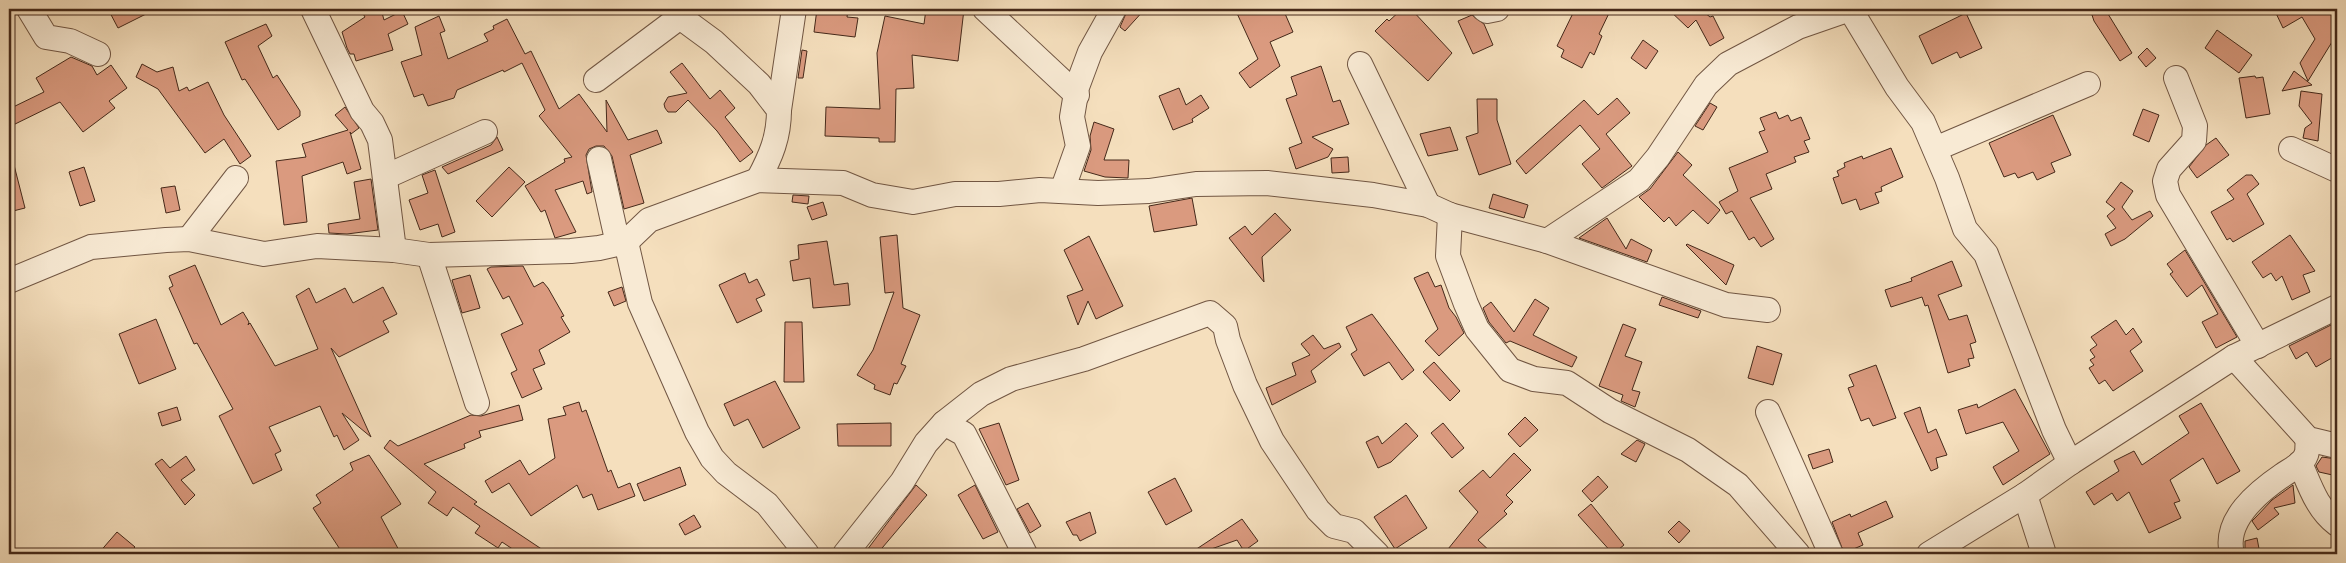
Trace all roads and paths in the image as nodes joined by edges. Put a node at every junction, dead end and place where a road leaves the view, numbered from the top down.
1 (29, 9) edge
2 (313, 9) edge
3 (794, 9) edge
4 (984, 9) edge
5 (1114, 9) edge
6 (1484, 9) edge
7 (1497, 9) edge
8 (678, 13) edge
9 (98, 54) dead end
10 (1360, 64) dead end
11 (2176, 78) dead end
12 (596, 80) dead end
13 (2088, 84) dead end
14 (1077, 94) junction
15 (778, 110) junction
16 (485, 132) dead end
17 (1935, 149) junction
18 (2291, 149) dead end
19 (599, 160) dead end
20 (2337, 170) edge
21 (385, 177) junction
22 (236, 178) dead end
23 (758, 180) junction
24 (1062, 191) junction
25 (1428, 205) junction
26 (1450, 215) junction
27 (189, 239) junction
28 (1547, 240) junction
29 (622, 243) junction
30 (394, 250) junction
31 (429, 254) junction
32 (9, 281) edge
33 (2337, 307) edge
34 (1768, 310) dead end
35 (2258, 346) junction
36 (2234, 357) junction
37 (477, 403) dead end
38 (1768, 412) dead end
39 (944, 422) junction
40 (2308, 439) junction
41 (2337, 446) edge
42 (2070, 463) junction
43 (2300, 463) junction
44 (2025, 495) junction
45 (2337, 524) edge
46 (807, 554) edge
47 (845, 554) edge
48 (1024, 554) edge
49 (1377, 554) edge
50 (1798, 554) edge
51 (1831, 554) edge
52 (1929, 554) edge
53 (2044, 554) edge
54 (2232, 554) edge

1 - 9 street
2 - 21 street
3 - 15 street
4 - 14 street
5 - 14 street
6 - 7 street
8 - 12 street
8 - 15 street
10 - 25 street
11 - 35 street
13 - 17 street
14 - 24 street
15 - 23 street
16 - 21 street
17 - 28 street
17 - 42 street
18 - 20 street
19 - 29 street
21 - 30 street
22 - 27 street
23 - 24 street
23 - 29 street
24 - 25 street
25 - 26 street
26 - 28 street
26 - 50 street
27 - 30 street
27 - 32 street
28 - 34 street
29 - 31 street
29 - 46 street
30 - 31 street
31 - 37 street
33 - 35 street
35 - 36 street
36 - 40 street
36 - 42 street
38 - 51 street
39 - 47 street
39 - 48 street
39 - 49 street
40 - 41 street
40 - 43 street
42 - 44 street
43 - 45 street
43 - 54 street
44 - 52 street
44 - 53 street

